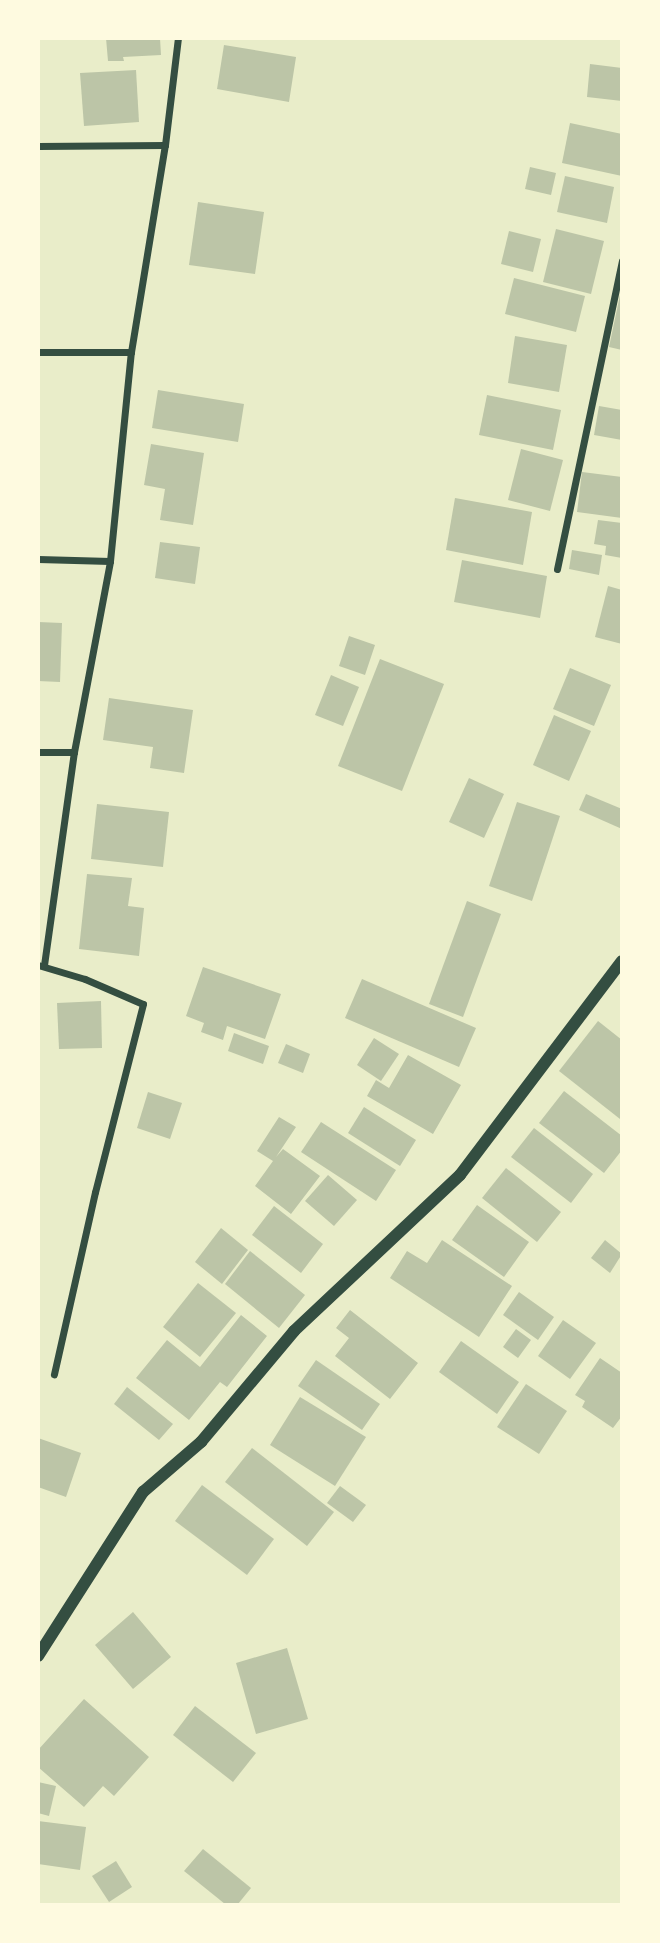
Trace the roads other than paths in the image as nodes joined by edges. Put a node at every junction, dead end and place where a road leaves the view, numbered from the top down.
1 (178, 38) edge
2 (165, 145) junction
3 (38, 146) edge
4 (621, 261) edge
5 (38, 352) edge
6 (131, 352) junction
7 (38, 559) edge
8 (110, 562) junction
9 (557, 569) dead end
10 (38, 752) edge
11 (74, 752) junction
12 (621, 961) edge
13 (41, 965) edge
14 (54, 1374) dead end
15 (38, 1656) edge

1 - 2 street
2 - 3 street
2 - 6 street
4 - 9 street
5 - 6 street
6 - 8 street
7 - 8 street
8 - 11 street
10 - 11 street
11 - 13 street
12 - 15 street
13 - 14 street

